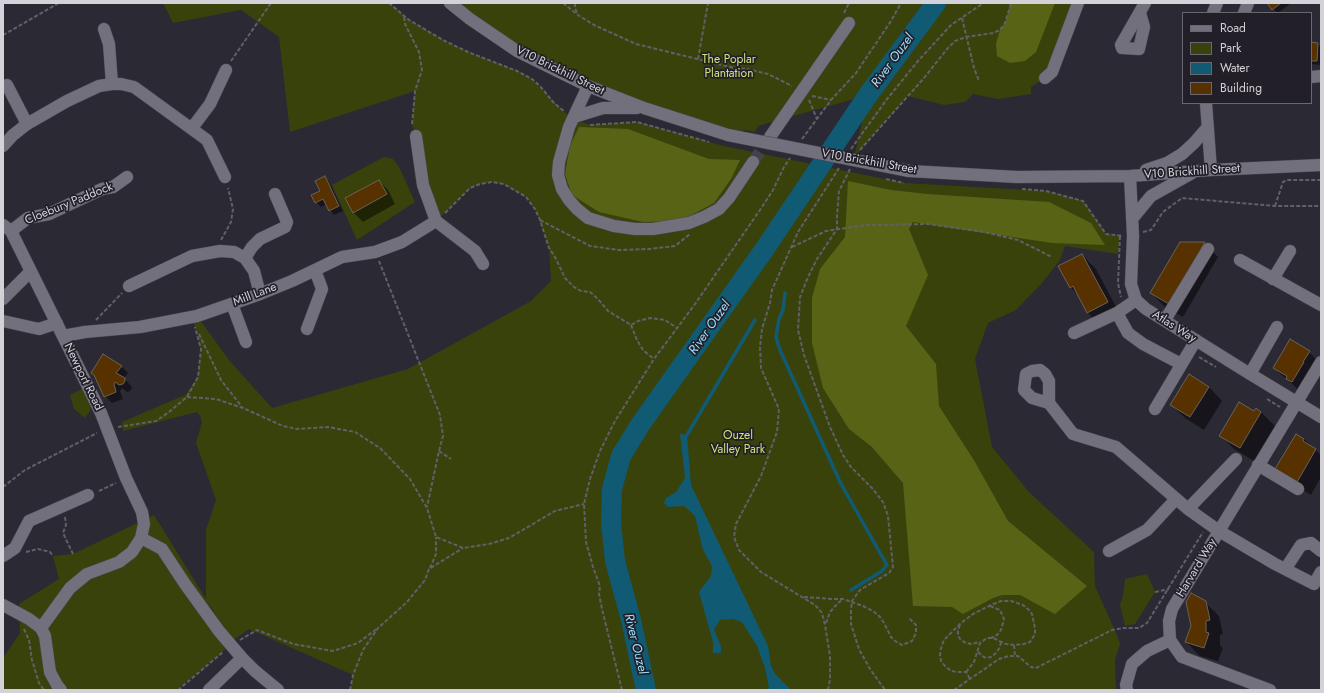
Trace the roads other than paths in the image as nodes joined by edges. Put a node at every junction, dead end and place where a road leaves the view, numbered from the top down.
1 (450, 3) edge
2 (1078, 3) edge
3 (849, 23) dead end
4 (104, 29) dead end
5 (226, 70) road end
6 (1045, 78) dead end
7 (112, 84) junction
8 (7, 85) dead end
9 (588, 86) junction
10 (1206, 104) edge
11 (644, 108) junction
12 (573, 118) junction
13 (27, 124) junction
14 (192, 128) junction
15 (1208, 128) junction
16 (416, 136) road end
17 (770, 137) tunnel mouth
18 (3, 146) edge
19 (753, 162) tunnel mouth
20 (1321, 165) edge
21 (1211, 170) junction
22 (1194, 171) junction
23 (1130, 176) junction
24 (127, 177) dead end
25 (225, 177) road end
26 (274, 194) dead end
27 (1132, 219) junction
28 (436, 221) junction
29 (7, 228) edge
30 (1208, 249) dead end
31 (1290, 251) dead end
32 (245, 258) junction
33 (1240, 260) dead end
34 (483, 264) dead end
35 (315, 270) junction
36 (31, 272) junction
37 (1273, 279) junction
38 (129, 286) road end
39 (260, 294) junction
40 (3, 299) edge
41 (1136, 300) junction
42 (232, 304) junction
43 (1321, 306) edge
44 (1118, 313) junction
45 (1164, 320) junction
46 (3, 321) edge
47 (56, 323) junction
48 (1277, 327) dead end
49 (306, 329) dead end
50 (1074, 333) dead end
51 (63, 336) junction
52 (1196, 340) junction
53 (246, 342) dead end
54 (1321, 362) edge
55 (1181, 364) junction
56 (1250, 374) junction
57 (1296, 402) junction
58 (1049, 403) dead end
59 (1155, 409) dead end
60 (1321, 417) edge
61 (1236, 459) dead end
62 (1258, 465) junction
63 (1298, 489) dead end
64 (88, 495) road end
65 (1176, 499) junction
66 (1188, 509) junction
67 (1219, 531) junction
68 (141, 538) junction
69 (1109, 551) dead end
70 (1321, 551) edge
71 (3, 556) edge
72 (1286, 568) junction
73 (1321, 572) edge
74 (3, 605) edge
75 (41, 628) junction
76 (1170, 640) junction
77 (242, 658) junction
78 (61, 690) edge
79 (209, 690) edge
80 (278, 690) edge
81 (1127, 690) edge
82 (1270, 690) edge

1 - 9 street, V10 Brickhill Street
2 - 6 street
3 - 17 street
4 - 7 street
5 - 14 street
7 - 13 street
7 - 14 street
8 - 13 street
9 - 11 street, V10 Brickhill Street
9 - 12 street
10 - 15 street
11 - 12 street
11 - 23 street, V10 Brickhill Street, bridge
12 - 19 street
13 - 18 street
14 - 25 street
15 - 21 street
15 - 23 street
16 - 28 street
20 - 21 street, V10 Brickhill Street
21 - 22 street, V10 Brickhill Street
22 - 23 street, V10 Brickhill Street
22 - 27 street
23 - 27 street
24 - 29 street, Cloebury Paddock
26 - 32 street
27 - 41 street
28 - 34 street
28 - 35 street, Mill Lane
29 - 36 street, Newport Road
30 - 45 street
31 - 37 street
32 - 38 street
32 - 39 street
33 - 37 street
35 - 39 street, Mill Lane
35 - 49 street
36 - 40 street
36 - 47 street, Newport Road
37 - 43 street
39 - 42 street, Mill Lane
41 - 44 street
41 - 45 street, Atlas Way
42 - 51 street, Mill Lane
42 - 53 street
44 - 50 street
44 - 55 street
45 - 52 street, Atlas Way
46 - 47 street
47 - 51 street, Newport Road
48 - 56 street
51 - 68 street, Newport Road
52 - 55 street
52 - 56 street, Atlas Way
54 - 57 street, Harvard Way
55 - 59 street
56 - 57 street, Atlas Way
57 - 60 street, Atlas Way
57 - 62 street, Harvard Way
58 - 65 street
61 - 66 street
62 - 63 street
62 - 67 street, Harvard Way
64 - 71 street
65 - 66 street
65 - 69 street
66 - 67 street
67 - 72 street
67 - 76 street, Harvard Way
68 - 75 street, Newport Road
68 - 77 street
70 - 72 street
72 - 73 street
74 - 75 street
75 - 78 street
76 - 81 street
76 - 82 street
77 - 79 street
77 - 80 street

